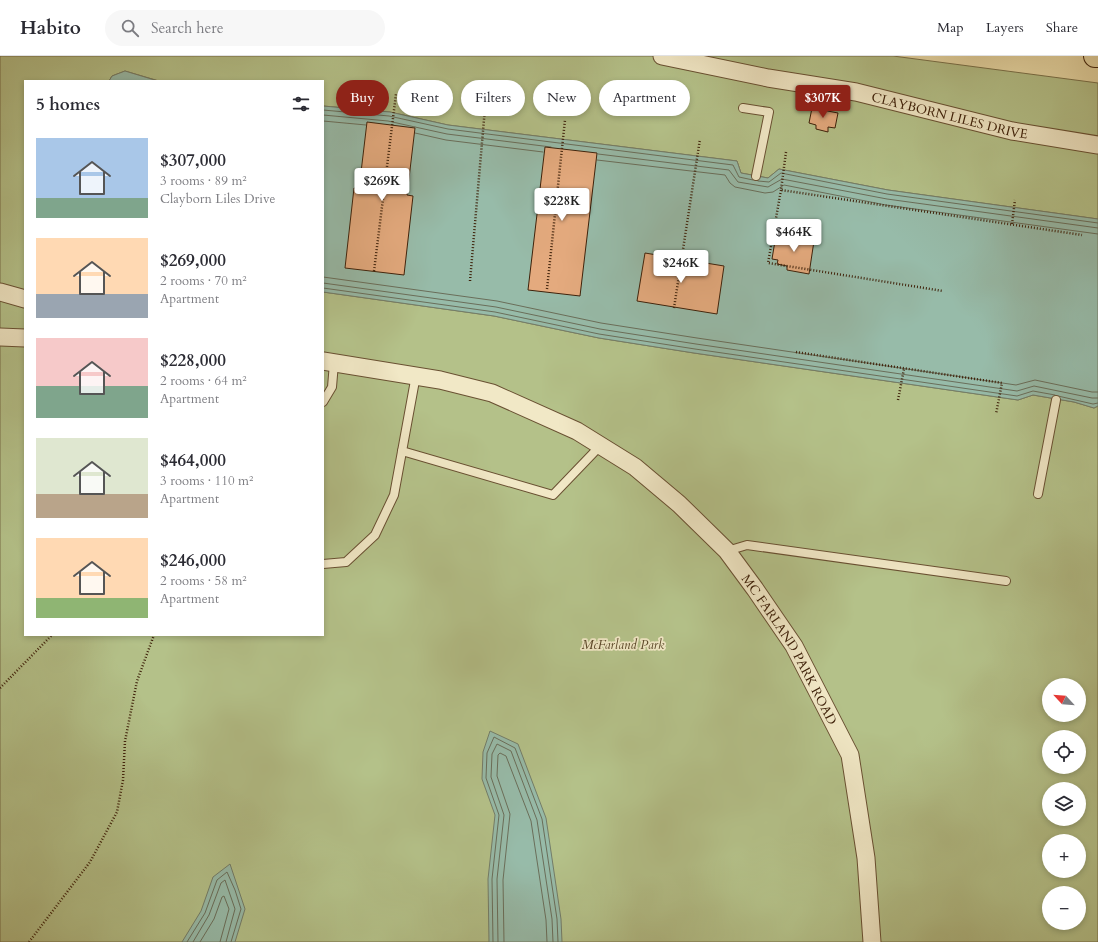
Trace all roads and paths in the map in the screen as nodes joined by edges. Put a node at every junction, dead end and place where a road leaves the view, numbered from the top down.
1 (662, 56) edge
2 (1095, 56) edge
3 (1098, 56) edge
4 (396, 94) dead end
5 (743, 108) dead end
6 (484, 116) edge
7 (565, 120) dead end
8 (700, 139) dead end
9 (1098, 145) edge
10 (786, 152) dead end
11 (756, 176) dead end
12 (781, 190) junction
13 (1015, 200) dead end
14 (1012, 224) junction
15 (1082, 234) dead end
16 (374, 271) dead end
17 (470, 281) dead end
18 (547, 289) dead end
19 (0, 292) edge
20 (943, 292) dead end
21 (24, 299) edge
22 (674, 308) dead end
23 (0, 337) edge
24 (24, 338) edge
25 (796, 352) dead end
26 (329, 362) edge
27 (904, 369) junction
28 (416, 375) junction
29 (324, 400) edge
30 (898, 400) dead end
31 (1056, 400) dead end
32 (996, 414) dead end
33 (602, 445) junction
34 (402, 451) junction
35 (1038, 494) dead end
36 (727, 551) junction
37 (324, 564) edge
38 (1006, 581) dead end
39 (51, 636) edge
40 (154, 636) edge
41 (0, 688) edge
42 (28, 942) edge
43 (872, 942) edge

1 - 9 street, CLAYBORN LILES DRIVE
2 - 3 highway
4 - 16 path
5 - 11 lane
6 - 17 path
7 - 18 path
8 - 22 path
10 - 12 path
12 - 14 path
12 - 20 path
13 - 14 path
14 - 15 path
19 - 21 street
23 - 24 street
25 - 27 path
26 - 28 street, MC FARLAND PARK ROAD
26 - 29 lane
27 - 30 path
27 - 32 path
28 - 33 street, MC FARLAND PARK ROAD
28 - 34 lane
31 - 35 lane
33 - 34 lane
33 - 36 street, MC FARLAND PARK ROAD
34 - 37 lane
36 - 38 lane
36 - 43 street, MC FARLAND PARK ROAD
39 - 41 path
40 - 42 path

